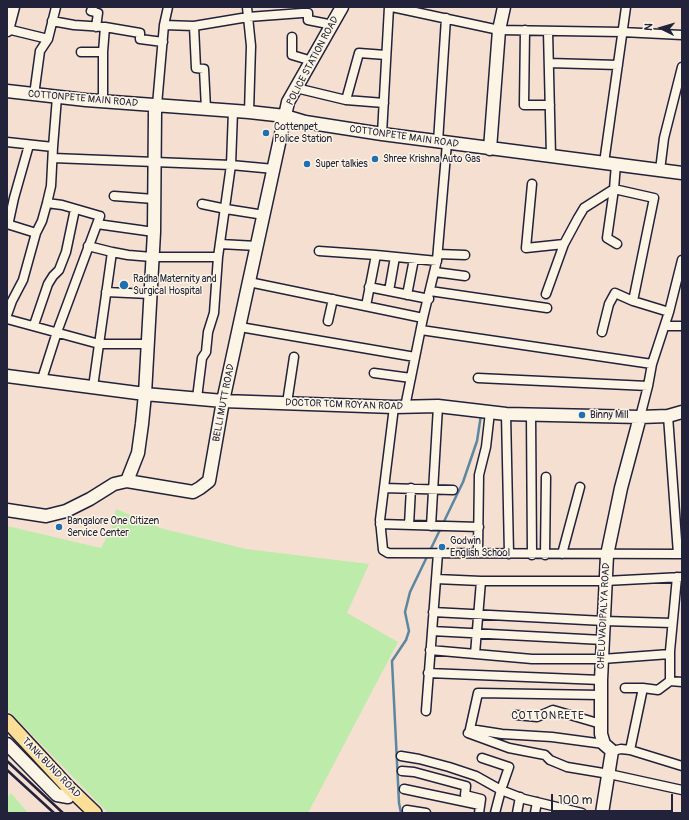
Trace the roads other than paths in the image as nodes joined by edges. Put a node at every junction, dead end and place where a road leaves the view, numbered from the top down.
1 (13, 7) edge
2 (56, 7) edge
3 (93, 7) edge
4 (168, 7) edge
5 (248, 7) edge
6 (342, 7) edge
7 (391, 7) edge
8 (504, 7) edge
9 (626, 7) edge
10 (248, 17) junction
11 (446, 18) junction
12 (52, 21) junction
13 (164, 25) junction
14 (333, 25) junction
15 (194, 26) junction
16 (96, 27) junction
17 (105, 28) junction
18 (7, 30) edge
19 (499, 30) junction
20 (526, 30) junction
21 (548, 31) junction
22 (622, 32) junction
23 (682, 35) edge
24 (292, 37) dead end
25 (48, 39) junction
26 (162, 42) junction
27 (81, 52) dead end
28 (103, 52) junction
29 (386, 55) junction
30 (312, 61) junction
31 (549, 64) junction
32 (618, 65) junction
33 (682, 67) edge
34 (296, 88) junction
35 (7, 91) edge
36 (34, 94) junction
37 (57, 98) junction
38 (346, 100) junction
39 (103, 102) junction
40 (384, 103) junction
41 (157, 105) junction
42 (550, 105) junction
43 (206, 109) junction
44 (233, 111) junction
45 (249, 112) junction
46 (285, 116) junction
47 (382, 134) junction
48 (7, 142) edge
49 (442, 142) junction
50 (29, 145) junction
51 (53, 146) junction
52 (490, 149) junction
53 (551, 156) junction
54 (52, 158) junction
55 (155, 161) junction
56 (604, 163) junction
57 (616, 164) junction
58 (231, 165) junction
59 (274, 169) junction
60 (660, 170) junction
61 (682, 172) edge
62 (532, 184) dead end
63 (614, 189) junction
64 (114, 196) dead end
65 (154, 199) junction
66 (47, 204) junction
67 (202, 204) dead end
68 (75, 209) junction
69 (226, 209) junction
70 (264, 215) junction
71 (7, 223) edge
72 (97, 224) junction
73 (154, 232) junction
74 (36, 233) junction
75 (220, 244) junction
76 (564, 244) junction
77 (617, 244) dead end
78 (88, 246) junction
79 (257, 246) junction
80 (112, 252) junction
81 (319, 252) dead end
82 (376, 255) junction
83 (465, 255) dead end
84 (152, 257) junction
85 (218, 257) junction
86 (395, 257) junction
87 (437, 257) junction
88 (414, 259) junction
89 (682, 260) edge
90 (435, 272) junction
91 (465, 276) dead end
92 (250, 282) junction
93 (370, 287) junction
94 (679, 288) edge
95 (389, 291) junction
96 (106, 292) junction
97 (150, 294) junction
98 (546, 294) dead end
99 (407, 295) junction
100 (429, 295) junction
101 (333, 299) junction
102 (633, 301) junction
103 (366, 306) junction
104 (547, 308) dead end
105 (669, 312) junction
106 (7, 315) edge
107 (423, 318) junction
108 (7, 319) edge
109 (328, 321) dead end
110 (34, 325) junction
111 (665, 326) junction
112 (682, 326) edge
113 (240, 327) junction
114 (421, 330) junction
115 (57, 332) junction
116 (602, 332) dead end
117 (99, 344) junction
118 (148, 344) junction
119 (294, 357) dead end
120 (415, 357) junction
121 (652, 364) junction
122 (374, 373) dead end
123 (7, 376) edge
124 (411, 378) junction
125 (478, 378) dead end
126 (42, 380) junction
127 (648, 386) junction
128 (93, 387) junction
129 (145, 394) junction
130 (197, 398) junction
131 (224, 401) junction
132 (287, 403) junction
133 (438, 406) junction
134 (399, 407) junction
135 (490, 412) junction
136 (682, 412) edge
137 (506, 414) junction
138 (531, 414) junction
139 (668, 416) junction
140 (640, 417) junction
141 (682, 421) edge
142 (546, 477) dead end
143 (127, 481) junction
144 (580, 487) dead end
145 (384, 488) junction
146 (411, 488) junction
147 (433, 489) junction
148 (453, 490) dead end
149 (7, 510) edge
150 (380, 524) junction
151 (409, 525) junction
152 (437, 526) junction
153 (478, 527) junction
154 (432, 553) junction
155 (478, 553) junction
156 (509, 554) junction
157 (562, 554) junction
158 (608, 554) junction
159 (680, 554) edge
160 (532, 555) junction
161 (545, 555) junction
162 (679, 577) edge
163 (436, 579) junction
164 (481, 581) junction
165 (605, 581) junction
166 (433, 612) junction
167 (479, 614) junction
168 (604, 621) junction
169 (672, 622) junction
170 (432, 631) junction
171 (477, 633) junction
172 (603, 640) junction
173 (430, 650) junction
174 (475, 654) junction
175 (670, 654) junction
176 (602, 659) junction
177 (428, 673) junction
178 (601, 680) junction
179 (670, 681) junction
180 (682, 682) edge
181 (625, 688) dead end
182 (643, 688) junction
183 (601, 695) junction
184 (426, 711) dead end
185 (516, 715) dead end
186 (7, 721) edge
187 (601, 724) junction
188 (468, 733) dead end
189 (7, 734) edge
190 (7, 744) edge
191 (608, 748) junction
192 (630, 750) junction
193 (401, 756) dead end
194 (482, 758) dead end
195 (682, 766) edge
196 (402, 771) dead end
197 (609, 774) junction
198 (404, 789) dead end
199 (500, 790) junction
200 (682, 790) edge
201 (68, 797) junction
202 (520, 797) junction
203 (538, 802) junction
204 (479, 809) edge
205 (407, 810) dead end
206 (557, 810) edge
207 (83, 813) edge
208 (95, 813) edge
209 (426, 813) edge
210 (495, 813) edge
211 (517, 813) edge
212 (535, 813) edge
213 (582, 813) edge
214 (602, 813) edge

1 - 18 street
2 - 12 street
3 - 16 street
4 - 13 street
5 - 10 street
6 - 14 street, POLICE STATION ROAD
7 - 11 street
7 - 29 street
8 - 19 street
9 - 22 street
10 - 14 street
10 - 15 street
10 - 45 street
11 - 19 street
11 - 49 street
12 - 16 street
12 - 25 street
13 - 15 street
13 - 26 street
14 - 30 street, POLICE STATION ROAD
15 - 43 street
16 - 17 street
17 - 26 street
17 - 28 street
18 - 25 street
19 - 20 street
19 - 52 street
20 - 21 street
20 - 42 street
21 - 22 street
21 - 31 street
22 - 23 street
22 - 32 street
24 - 30 street
25 - 36 street
26 - 41 street
27 - 28 street
28 - 39 street
29 - 38 street
29 - 40 street
30 - 34 street, POLICE STATION ROAD
31 - 32 street
31 - 42 street
32 - 56 street
33 - 60 street
34 - 38 street
34 - 46 street, POLICE STATION ROAD
35 - 36 street, COTTONPETE MAIN ROAD
36 - 37 street, COTTONPETE MAIN ROAD
37 - 39 street, COTTONPETE MAIN ROAD
37 - 51 street
38 - 40 street
39 - 41 street, COTTONPETE MAIN ROAD
40 - 47 street
41 - 43 street, COTTONPETE MAIN ROAD
41 - 55 street
42 - 53 street
43 - 44 street, COTTONPETE MAIN ROAD
44 - 45 street, COTTONPETE MAIN ROAD
44 - 58 street
45 - 46 street, COTTONPETE MAIN ROAD
46 - 47 street, COTTONPETE MAIN ROAD
46 - 59 street, BELLI MUTT ROAD
47 - 49 street, COTTONPETE MAIN ROAD
48 - 50 street
49 - 52 street, COTTONPETE MAIN ROAD
49 - 87 street
50 - 51 street
50 - 71 street
51 - 54 street
52 - 53 street, COTTONPETE MAIN ROAD
53 - 56 street, COTTONPETE MAIN ROAD
54 - 55 street
54 - 66 street
55 - 58 street
55 - 65 street
56 - 57 street, COTTONPETE MAIN ROAD
57 - 60 street, COTTONPETE MAIN ROAD
57 - 63 street
58 - 59 street
58 - 69 street
59 - 70 street, BELLI MUTT ROAD
60 - 61 street, COTTONPETE MAIN ROAD
62 - 76 street
63 - 76 street
63 - 77 street
63 - 102 street
64 - 65 street
65 - 73 street
66 - 68 street
66 - 74 street
67 - 69 street
68 - 72 street
68 - 110 street
69 - 70 street
69 - 75 street
70 - 79 street, BELLI MUTT ROAD
71 - 74 street
72 - 73 street
72 - 78 street
73 - 84 street
74 - 106 street
75 - 79 street
75 - 85 street
76 - 98 street
78 - 80 street
78 - 115 street
79 - 92 street, BELLI MUTT ROAD
80 - 84 street
80 - 96 street
81 - 82 street
82 - 86 street
82 - 93 street
83 - 87 street
84 - 85 street
84 - 97 street
85 - 130 street
86 - 88 street
86 - 95 street
87 - 88 street
87 - 90 street
88 - 99 street
89 - 94 street
90 - 91 street
90 - 100 street
92 - 101 street
92 - 113 street, BELLI MUTT ROAD
93 - 95 street
93 - 103 street
94 - 105 street
95 - 99 street
96 - 97 street
96 - 117 street
97 - 118 street
99 - 100 street
100 - 104 street
100 - 107 street
101 - 103 street
101 - 109 street
102 - 105 street
102 - 116 street
103 - 107 street
105 - 111 street
107 - 114 street
108 - 110 street
110 - 115 street
111 - 112 street
111 - 121 street
113 - 120 street
113 - 131 street, BELLI MUTT ROAD
114 - 120 street
114 - 121 street
115 - 117 street
115 - 126 street
117 - 118 street
117 - 128 street
118 - 129 street
119 - 132 street
120 - 124 street
121 - 127 street
122 - 124 street
123 - 126 street, DOCTOR TCM ROYAN ROAD
124 - 134 street
125 - 127 street
126 - 128 street, DOCTOR TCM ROYAN ROAD
127 - 140 street
128 - 129 street, DOCTOR TCM ROYAN ROAD
129 - 130 street, DOCTOR TCM ROYAN ROAD
129 - 143 street
130 - 131 street, DOCTOR TCM ROYAN ROAD
131 - 132 street, DOCTOR TCM ROYAN ROAD
131 - 143 street, BELLI MUTT ROAD
132 - 134 street, DOCTOR TCM ROYAN ROAD
133 - 134 street, DOCTOR TCM ROYAN ROAD
133 - 135 street, DOCTOR TCM ROYAN ROAD
133 - 147 street
134 - 145 street
135 - 137 street, DOCTOR TCM ROYAN ROAD
135 - 153 street
136 - 139 street, DOCTOR TCM ROYAN ROAD
137 - 138 street, DOCTOR TCM ROYAN ROAD
137 - 156 street
138 - 140 street, DOCTOR TCM ROYAN ROAD
138 - 160 street
139 - 140 street, DOCTOR TCM ROYAN ROAD
139 - 141 street
139 - 159 street
140 - 158 street, CHELUVADIPALYA ROAD
142 - 161 street
143 - 149 street, BELLI MUTT ROAD
144 - 157 street
145 - 146 street
145 - 150 street
146 - 147 street
146 - 151 street
147 - 148 street
147 - 152 street
150 - 151 street
150 - 154 street
151 - 152 street
152 - 153 street
153 - 155 street
154 - 155 street
154 - 163 street
155 - 156 street
156 - 160 street
157 - 158 street
157 - 161 street
158 - 159 street
158 - 165 street, CHELUVADIPALYA ROAD
160 - 161 street
162 - 165 street
162 - 169 street
163 - 164 street
163 - 166 street
164 - 165 street
164 - 167 street
165 - 168 street, CHELUVADIPALYA ROAD
166 - 167 street
166 - 170 street
167 - 168 street
167 - 171 street
168 - 169 street
168 - 172 street, CHELUVADIPALYA ROAD
169 - 175 street
170 - 171 street
170 - 173 street
171 - 172 street
171 - 174 street
172 - 176 street, CHELUVADIPALYA ROAD
173 - 174 street
173 - 177 street
174 - 176 street
175 - 176 street
175 - 179 street
176 - 178 street, CHELUVADIPALYA ROAD
177 - 178 street
177 - 184 street
178 - 183 street, CHELUVADIPALYA ROAD
179 - 180 street
179 - 182 street
181 - 182 street
182 - 192 street
183 - 187 street, CHELUVADIPALYA ROAD
183 - 191 street
185 - 187 street
186 - 208 main road, TANK BUND ROAD
187 - 191 street, CHELUVADIPALYA ROAD
188 - 197 street
189 - 201 main road, TANK BUND ROAD
190 - 201 street
191 - 192 street
191 - 197 street, CHELUVADIPALYA ROAD
192 - 195 street
193 - 199 street
194 - 199 street
196 - 204 street
197 - 200 street
197 - 214 street, CHELUVADIPALYA ROAD
198 - 204 street
199 - 202 street
199 - 210 street
201 - 207 main road, TANK BUND ROAD
202 - 203 street
202 - 211 street
203 - 206 street
203 - 212 street
205 - 209 street
206 - 213 street

